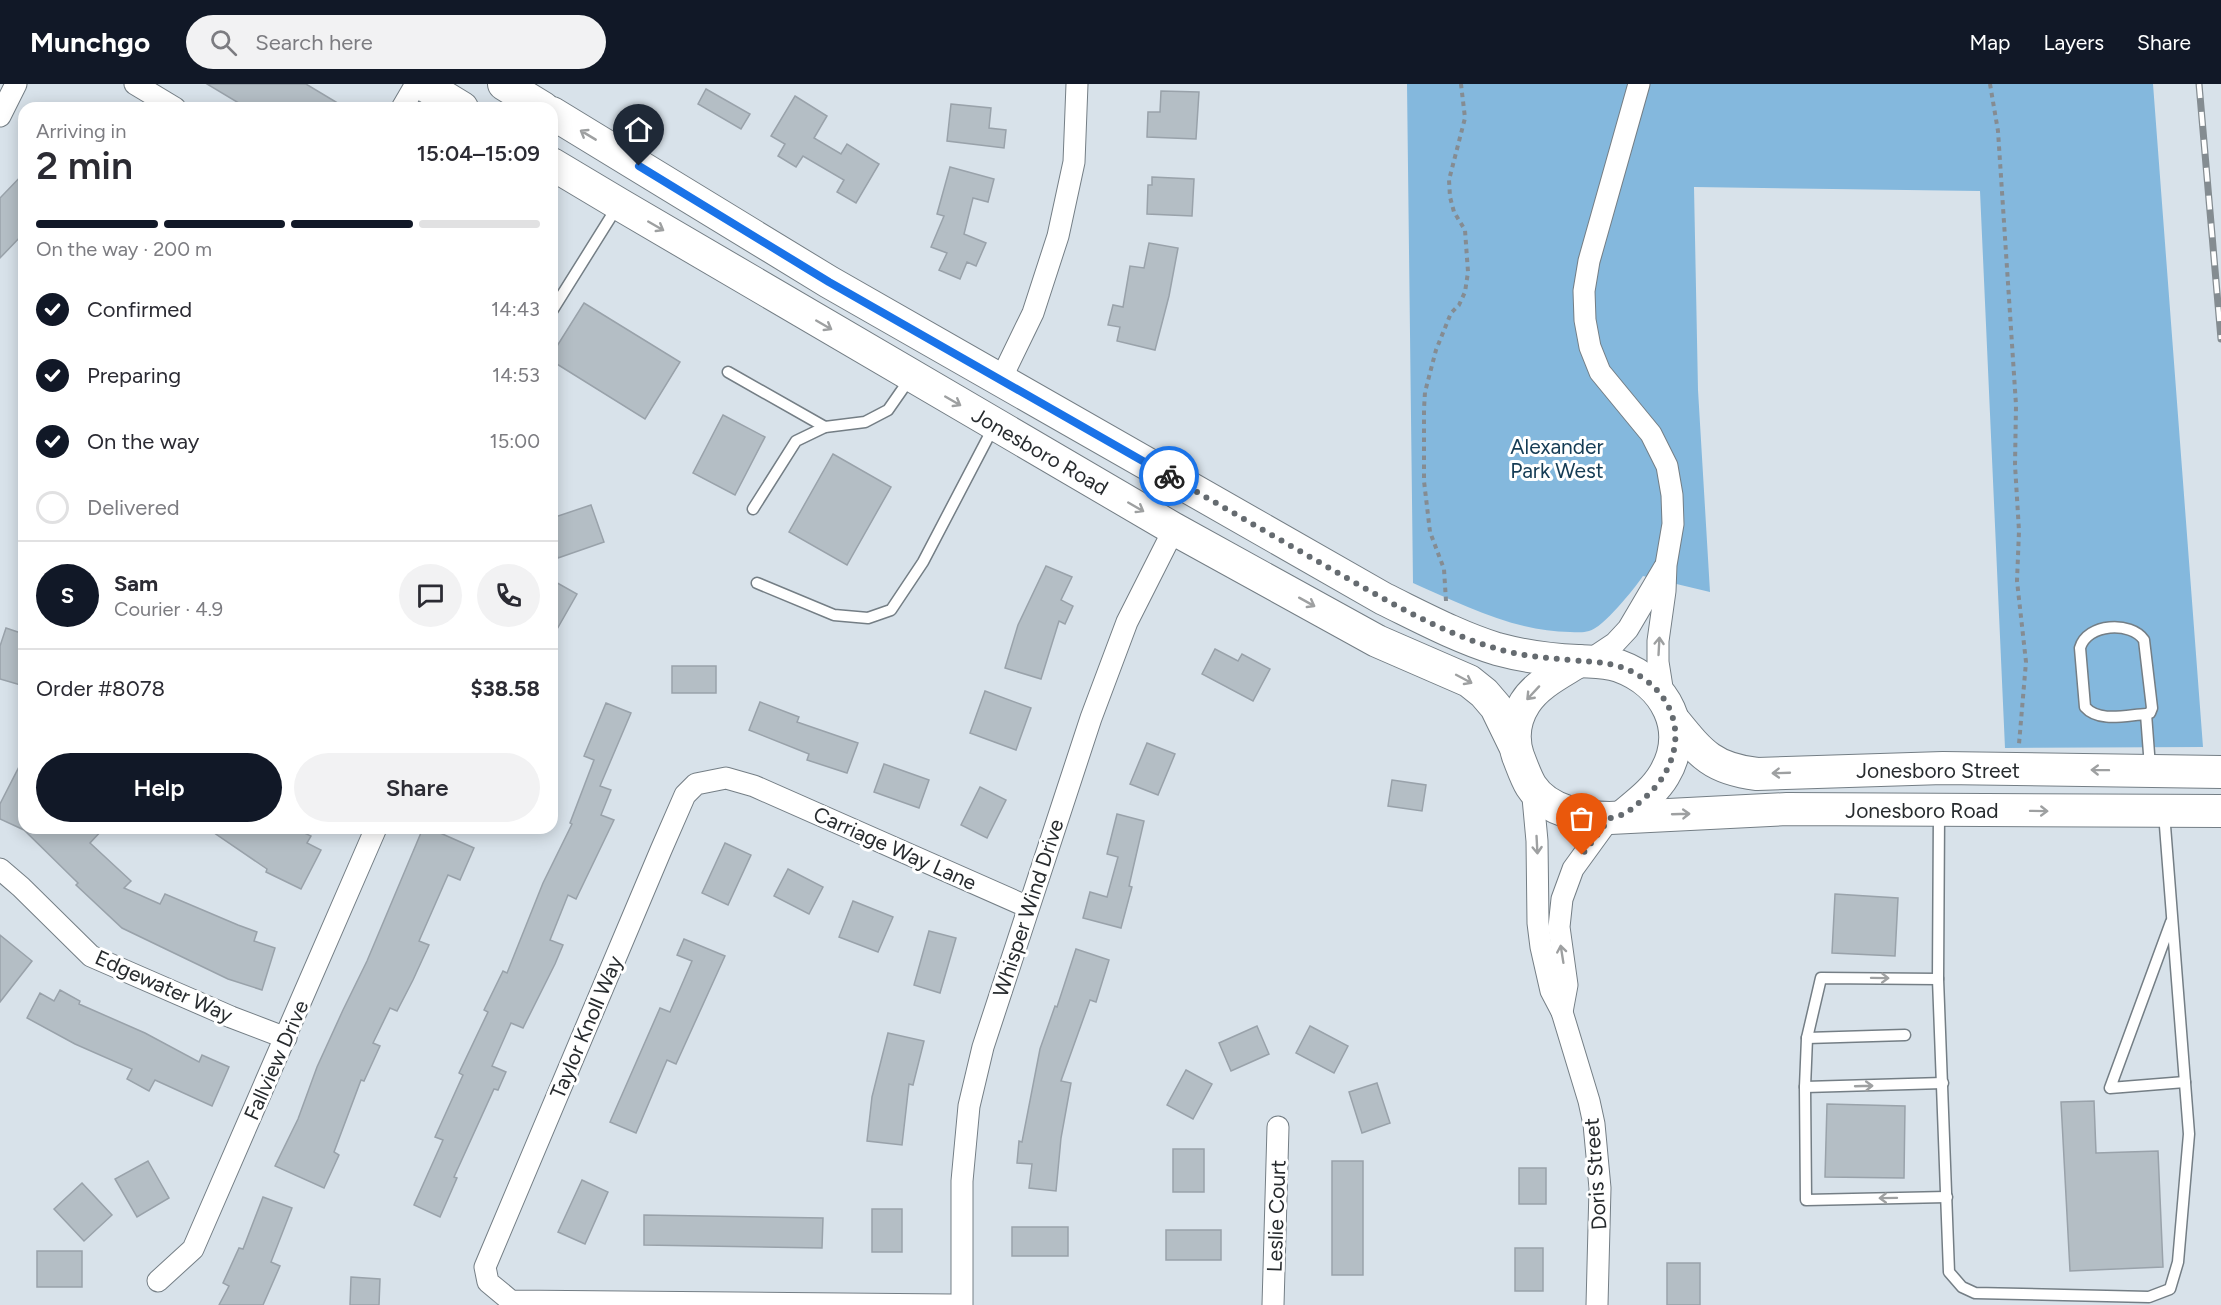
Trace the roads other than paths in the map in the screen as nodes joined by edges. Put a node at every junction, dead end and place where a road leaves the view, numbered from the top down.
1 (16, 84) edge
2 (135, 84) edge
3 (416, 84) edge
4 (423, 84) edge
5 (504, 84) edge
6 (1077, 84) edge
7 (1639, 84) edge
8 (165, 102) edge
9 (406, 102) edge
10 (452, 102) edge
11 (533, 102) edge
12 (0, 116) edge
13 (558, 117) edge
14 (558, 168) edge
15 (618, 204) junction
16 (558, 301) edge
17 (728, 372) dead end
18 (911, 376) junction
19 (1000, 381) junction
20 (995, 425) junction
21 (825, 427) junction
22 (753, 509) dead end
23 (1174, 529) junction
24 (1666, 565) junction
25 (757, 583) dead end
26 (1584, 661) junction
27 (1670, 711) junction
28 (2146, 714) junction
29 (1514, 744) junction
30 (2150, 770) junction
31 (2221, 771) edge
32 (1532, 787) junction
33 (762, 790) joint
34 (1939, 810) junction
35 (2221, 812) edge
36 (2164, 813) junction
37 (1616, 817) junction
38 (373, 834) edge
39 (0, 869) edge
40 (1028, 907) junction
41 (2172, 919) junction
42 (1938, 979) junction
43 (1562, 1012) junction
44 (1905, 1035) dead end
45 (285, 1038) junction
46 (1807, 1038) junction
47 (2185, 1082) junction
48 (1943, 1083) junction
49 (1805, 1087) junction
50 (1278, 1127) dead end
51 (1947, 1197) junction
52 (158, 1281) dead end
53 (2149, 1301) edge
54 (951, 1305) edge
55 (962, 1305) edge
56 (1273, 1305) edge
57 (1597, 1305) edge

1 - 12 street
2 - 8 street
3 - 9 street
4 - 10 main road
5 - 11 main road
6 - 19 street
7 - 24 street
19 -> 13 main road, Jonesboro Road
14 - 15 main road, Jonesboro Road
15 - 16 lane
15 -> 18 main road, Jonesboro Road
17 - 21 lane
18 -> 20 main road, Jonesboro Road
18 - 21 lane
19 - 26 main road, Jonesboro Road
20 -> 23 main road, Jonesboro Road
20 - 25 lane
21 - 22 lane
23 -> 29 main road, Jonesboro Road
23 - 40 street, Whisper Wind Drive
24 - 26 street
27 -> 24 street
26 - 27 main road
26 -> 29 main road
30 -> 27 main road, Jonesboro Street
27 - 37 main road
28 - 28 lane
28 - 30 lane
29 - 32 main road
30 - 31 main road, Jonesboro Street
32 - 37 main road
32 -> 43 street, Doris Street
33 - 40 street, Carriage Way Lane
33 - 54 street, Taylor Knoll Way
34 -> 36 main road, Jonesboro Road
37 -> 34 main road, Jonesboro Road
34 - 42 lane
35 - 36 main road, Jonesboro Road
36 - 41 lane
43 -> 37 street, Doris Street
38 - 45 street, Fallview Drive
39 - 45 street, Edgewater Way
40 - 55 street, Whisper Wind Drive
41 - 47 lane
41 - 47 lane
46 -> 42 lane
42 - 48 lane
43 - 57 street, Doris Street
44 - 46 lane
45 - 52 street, Fallview Drive
46 - 49 lane
47 - 53 lane
49 -> 48 lane
48 - 51 lane
51 -> 49 lane
50 - 56 street, Leslie Court
51 - 53 lane

